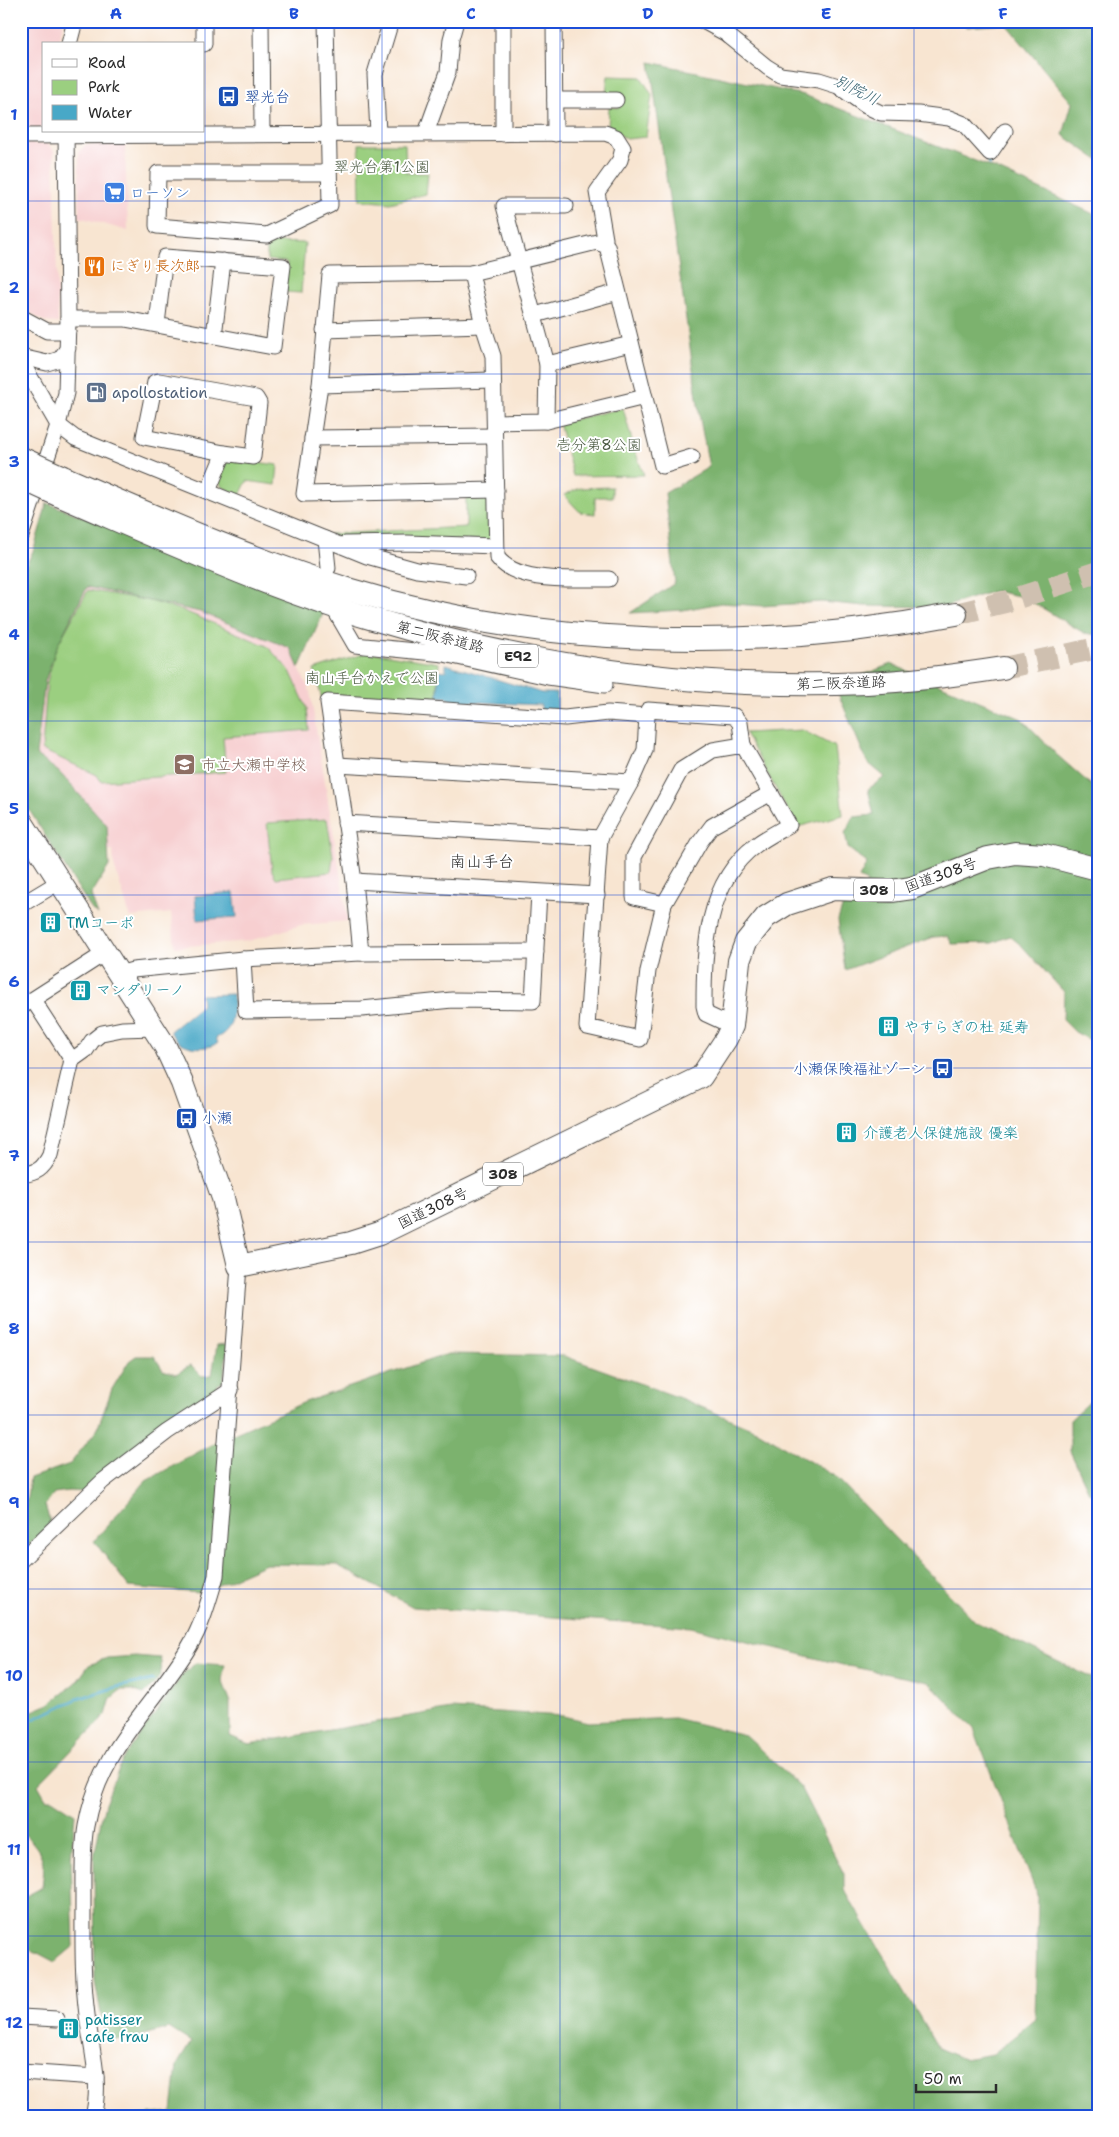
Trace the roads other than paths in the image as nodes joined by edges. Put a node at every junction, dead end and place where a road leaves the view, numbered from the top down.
1 (75, 21) edge
2 (204, 21) edge
3 (261, 21) edge
4 (326, 21) edge
5 (390, 21) edge
6 (456, 21) edge
7 (504, 21) edge
8 (554, 21) edge
9 (703, 21) edge
10 (70, 42) edge
11 (204, 42) edge
12 (555, 100) junction
13 (616, 100) dead end
14 (1005, 130) dead end
15 (378, 132) junction
16 (66, 133) edge
17 (203, 133) edge
18 (426, 133) junction
19 (262, 134) junction
20 (328, 134) junction
21 (503, 134) junction
22 (555, 134) junction
23 (21, 136) edge
24 (329, 173) junction
25 (566, 206) dead end
26 (602, 244) junction
27 (222, 261) junction
28 (519, 262) junction
29 (471, 273) junction
30 (618, 292) junction
31 (535, 315) junction
32 (21, 317) edge
33 (157, 324) junction
34 (68, 325) junction
35 (483, 325) junction
36 (324, 330) junction
37 (214, 336) junction
38 (631, 344) junction
39 (68, 348) junction
40 (21, 357) edge
41 (21, 361) edge
42 (547, 364) junction
43 (493, 380) junction
44 (320, 385) junction
45 (645, 397) junction
46 (546, 421) junction
47 (58, 425) junction
48 (495, 428) junction
49 (312, 438) junction
50 (224, 453) junction
51 (692, 457) dead end
52 (21, 458) edge
53 (21, 478) edge
54 (60, 486) junction
55 (496, 490) junction
56 (208, 491) junction
57 (25, 510) edge
58 (21, 536) edge
59 (331, 542) junction
60 (496, 546) junction
61 (328, 568) dead end
62 (466, 576) dead end
63 (609, 579) dead end
64 (337, 614) dead end
65 (956, 614) tunnel mouth
66 (1004, 668) tunnel mouth
67 (605, 685) dead end
68 (647, 716) junction
69 (743, 744) junction
70 (337, 765) junction
71 (630, 782) junction
72 (771, 793) junction
73 (21, 821) edge
74 (345, 824) junction
75 (600, 838) junction
76 (1098, 869) edge
77 (354, 881) junction
78 (59, 882) junction
79 (539, 893) junction
80 (597, 895) junction
81 (664, 904) junction
82 (21, 905) edge
83 (105, 952) junction
84 (536, 952) junction
85 (361, 953) junction
86 (244, 959) junction
87 (119, 974) junction
88 (27, 1003) edge
89 (732, 1026) junction
90 (153, 1028) junction
91 (72, 1060) junction
92 (21, 1175) edge
93 (240, 1266) junction
94 (231, 1390) junction
95 (21, 1560) edge
96 (21, 2017) edge
97 (57, 2019) dead end
98 (21, 2072) edge
99 (96, 2076) junction
100 (93, 2116) edge

1 - 10 street
2 - 11 street
3 - 19 street
4 - 20 street
5 - 15 street
6 - 18 street
7 - 21 street
8 - 12 street
9 - 14 street
12 - 13 street
12 - 22 street
15 - 18 street
15 - 20 street
16 - 17 street
16 - 23 street
16 - 34 street
17 - 19 street
18 - 21 street
19 - 20 street
20 - 24 street
21 - 22 street
22 - 26 street
24 - 24 street
25 - 28 street
26 - 28 street
26 - 30 street
27 - 33 street
27 - 37 street
27 - 37 street
28 - 29 street
28 - 31 street
29 - 35 street
29 - 36 street
30 - 31 street
30 - 38 street
31 - 42 street
32 - 34 street
33 - 34 street
33 - 37 street
34 - 39 street
35 - 36 street
35 - 43 street
36 - 44 street
38 - 42 street
38 - 45 street
39 - 40 street
39 - 47 street
41 - 47 street
42 - 46 street
43 - 44 street
43 - 48 street
44 - 49 street
45 - 46 street
45 - 51 street
46 - 48 street
47 - 56 street
47 - 57 street
48 - 49 street
48 - 55 street
49 - 55 street
50 - 50 street
50 - 56 street
52 - 54 highway, 第二阪奈道路 / E92, bridge
53 - 54 highway, 第二阪奈道路 / E92, bridge
54 - 65 highway, 第二阪奈道路 / E92
54 - 66 highway, 第二阪奈道路 / E92
55 - 60 street
56 - 59 street
57 - 58 street
59 - 60 street
59 - 61 street
59 - 62 street
60 - 63 street
64 - 67 street
68 - 69 street
68 - 70 street
68 - 71 street
69 - 72 street
69 - 81 street
70 - 71 street
70 - 74 street
71 - 75 street
72 - 81 street
72 - 89 street
73 - 78 highway
74 - 75 street
74 - 77 street
75 - 80 street
76 - 89 highway, 国道308号 / 308
77 - 79 street
77 - 85 street
78 - 82 street
78 - 83 highway
79 - 80 street
79 - 84 street
80 - 81 street
83 - 87 highway
83 - 88 street
84 - 85 street
84 - 86 street
85 - 86 street
86 - 87 street
87 - 90 highway
88 - 91 street
89 - 93 highway, 国道308号 / 308
90 - 91 street
90 - 93 highway
91 - 92 street
93 - 94 street
94 - 95 street
94 - 99 street
96 - 97 street
98 - 99 street
99 - 100 street

